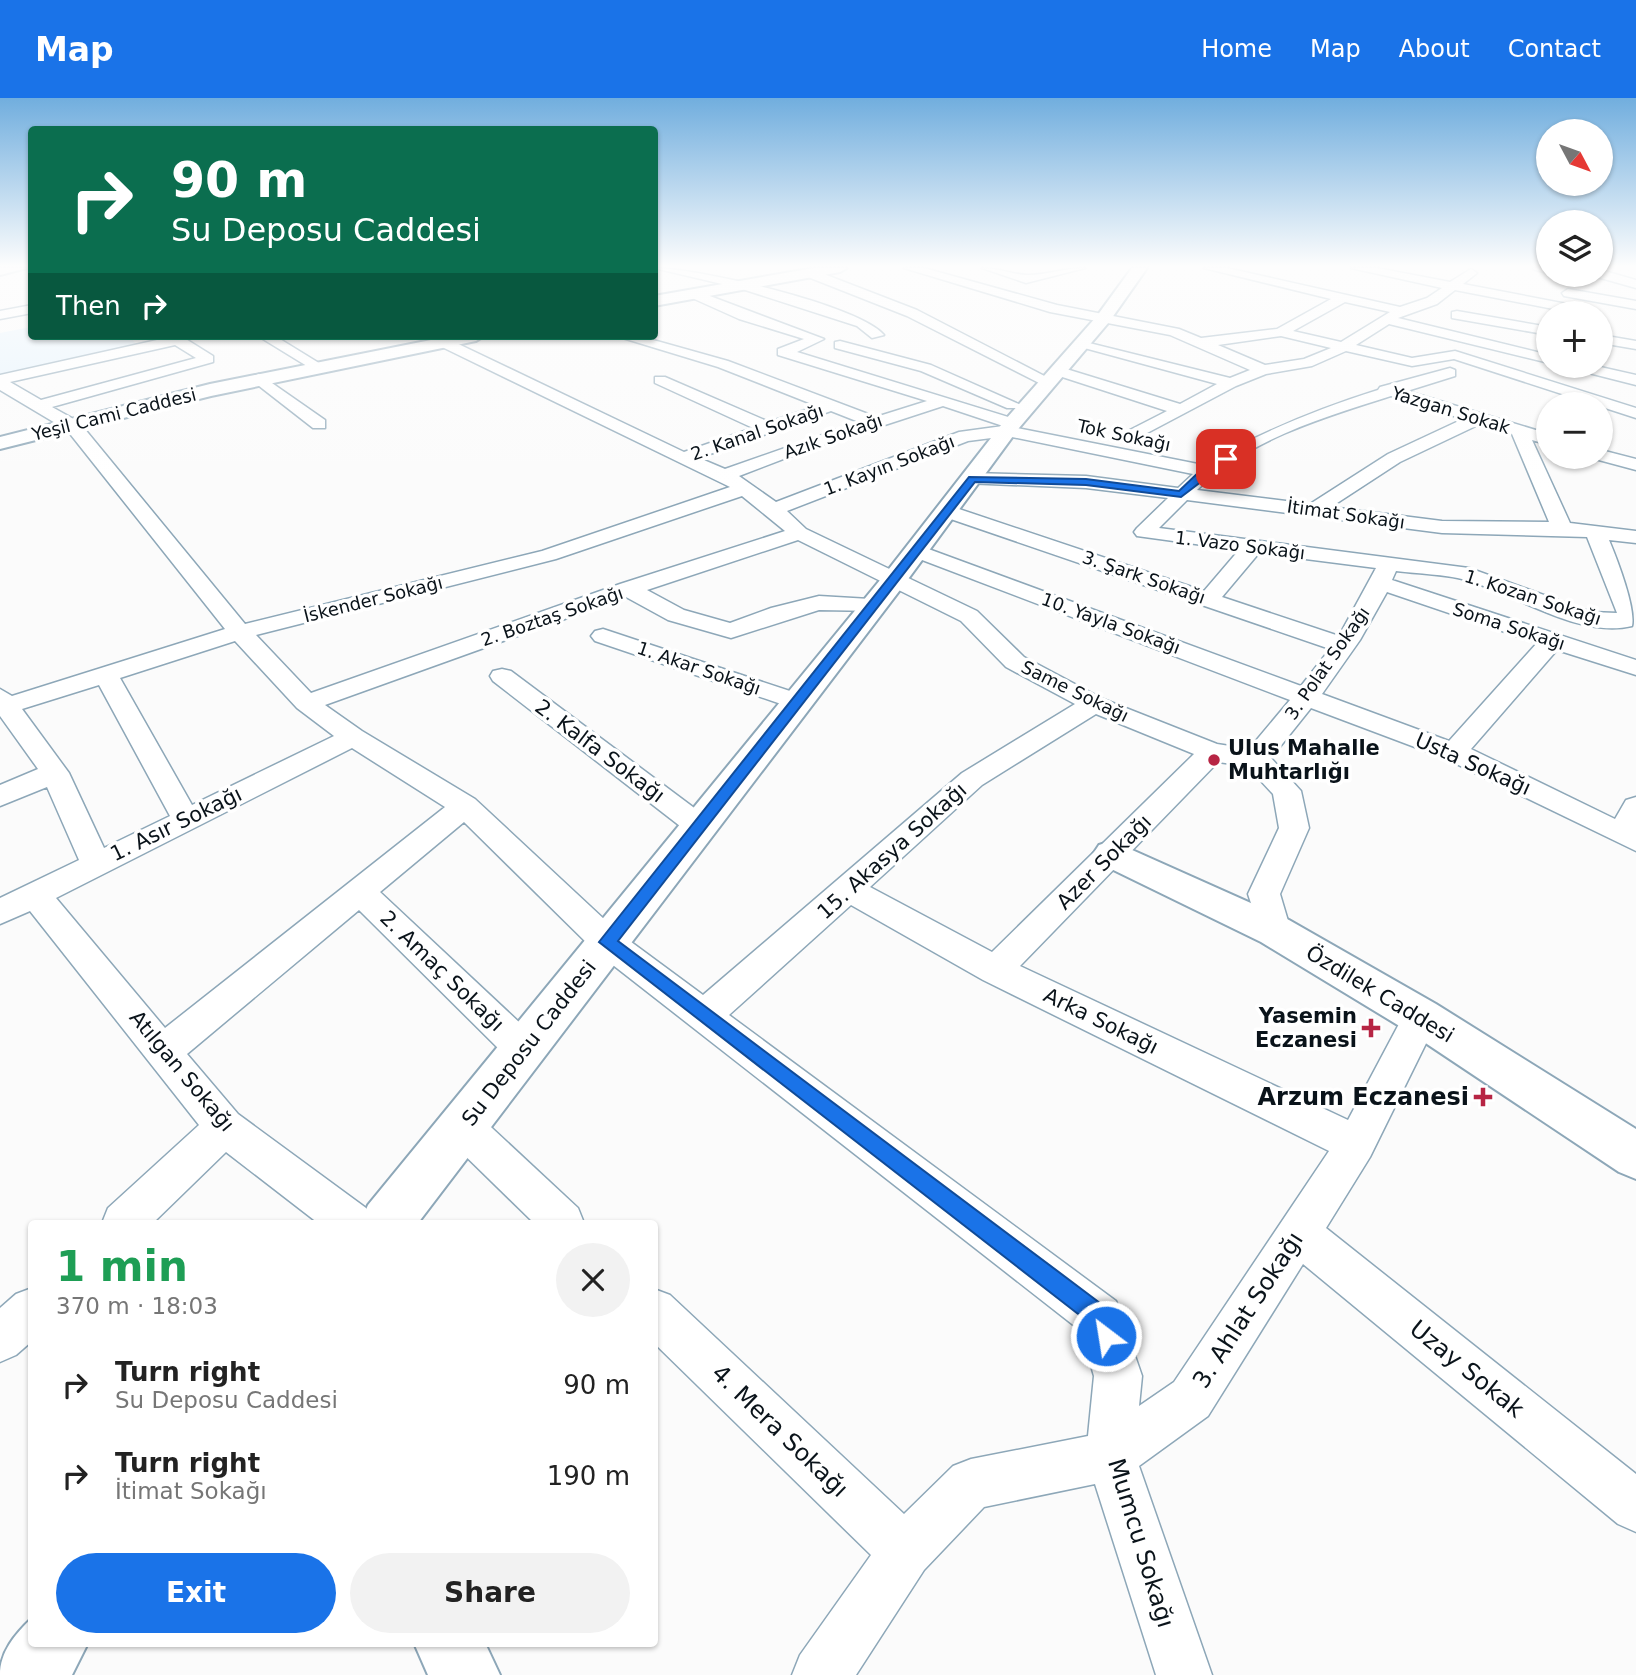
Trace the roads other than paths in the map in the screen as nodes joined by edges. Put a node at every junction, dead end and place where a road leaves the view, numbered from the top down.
1 (160, 342) edge
2 (180, 342) edge
3 (275, 342) edge
4 (360, 342) edge
5 (451, 342) edge
6 (642, 342) edge
7 (810, 342) edge
8 (827, 342) edge
9 (853, 342) edge
10 (887, 342) edge
11 (975, 342) edge
12 (1197, 342) joint
13 (1206, 342) edge
14 (1325, 342) edge
15 (1352, 342) edge
16 (1494, 342) edge
17 (1616, 342) edge
18 (445, 343) junction
19 (1082, 343) joint
20 (1536, 343) edge
21 (841, 345) junction
22 (1636, 345) edge
23 (1345, 346) junction
24 (1520, 351) junction
25 (390, 355) junction
26 (1536, 355) edge
27 (1412, 362) junction
28 (1636, 365) edge
29 (177, 368) junction
30 (320, 368) junction
31 (926, 368) junction
32 (1263, 370) junction
33 (1536, 370) edge
34 (1518, 375) junction
35 (1613, 375) edge
36 (1617, 376) junction
37 (1053, 377) junction
38 (259, 379) junction
39 (660, 380) dead end
40 (1636, 380) edge
41 (0, 382) edge
42 (1231, 383) junction
43 (1365, 383) dead end
44 (1487, 384) dead end
45 (210, 390) junction
46 (1388, 391) junction
47 (942, 401) junction
48 (41, 405) junction
49 (831, 406) junction
50 (1179, 409) junction
51 (1636, 413) edge
52 (1478, 419) junction
53 (1022, 420) junction
54 (874, 422) junction
55 (318, 424) dead end
56 (1613, 424) edge
57 (74, 426) junction
58 (768, 428) junction
59 (1636, 431) edge
60 (1520, 432) junction
61 (1536, 436) edge
62 (0, 443) edge
63 (683, 458) junction
64 (1613, 458) edge
65 (1226, 459) junction
66 (1636, 465) edge
67 (1206, 471) junction
68 (725, 475) junction
69 (972, 479) junction
70 (744, 489) junction
71 (1181, 494) junction
72 (774, 509) junction
73 (1316, 509) junction
74 (946, 511) junction
75 (1562, 528) junction
76 (799, 533) junction
77 (1596, 533) junction
78 (1636, 537) edge
79 (1252, 548) junction
80 (916, 551) junction
81 (1385, 573) junction
82 (894, 580) junction
83 (628, 589) junction
84 (1209, 599) junction
85 (870, 606) junction
86 (240, 632) junction
87 (603, 636) dead end
88 (1553, 640) junction
89 (1342, 645) junction
90 (1636, 668) edge
91 (105, 673) junction
92 (502, 676) dead end
93 (1307, 695) junction
94 (796, 701) junction
95 (2, 703) edge
96 (306, 703) junction
97 (1094, 704) junction
98 (353, 737) junction
99 (1212, 752) junction
100 (1454, 752) junction
101 (1256, 759) junction
102 (55, 773) junction
103 (0, 796) edge
104 (465, 806) junction
105 (1636, 807) edge
106 (186, 819) junction
107 (699, 826) junction
108 (1629, 838) edge
109 (1112, 854) junction
110 (96, 864) junction
111 (850, 890) junction
112 (360, 892) junction
113 (35, 895) junction
114 (0, 912) edge
115 (1275, 931) junction
116 (607, 942) junction
117 (995, 970) junction
118 (704, 1016) junction
119 (1421, 1017) junction
120 (523, 1049) junction
121 (164, 1051) junction
122 (225, 1127) junction
123 (464, 1128) junction
124 (1356, 1144) junction
125 (1632, 1147) edge
126 (126, 1220) edge
127 (347, 1220) edge
128 (388, 1220) edge
129 (560, 1220) edge
130 (1298, 1233) junction
131 (28, 1314) edge
132 (658, 1315) edge
133 (0, 1339) edge
134 (1111, 1456) junction
135 (1636, 1506) edge
136 (905, 1551) junction
137 (51, 1647) edge
138 (450, 1647) edge
139 (832, 1670) edge
140 (29, 1675) edge
141 (465, 1675) edge
142 (1184, 1675) edge

1 - 41 street
2 - 29 street
3 - 30 street
4 - 25 main road
5 - 18 main road, Yeşil Cami Caddesi
6 - 49 street
7 - 47 street
8 - 21 street
9 - 21 street
10 - 31 street
11 - 37 street
12 - 13 street
12 - 32 street
14 - 23 street
15 - 23 street
16 - 24 street
17 - 22 street
18 - 25 main road, Yeşil Cami Caddesi
18 - 63 street, Same Sokağı
19 - 37 main road, Su Deposu Caddesi
19 - 42 street
20 - 24 street
21 - 31 street
23 - 27 street
23 - 32 street
24 - 26 street
25 - 30 main road, Yeşil Cami Caddesi
27 - 34 street
27 - 46 street
28 - 36 street
29 - 45 street
29 - 48 street
30 - 38 main road, Yeşil Cami Caddesi
31 - 53 street
32 - 42 street
33 - 34 street
34 - 44 street
34 - 51 street
35 - 36 street
36 - 40 street
37 - 50 street
37 - 53 main road, Su Deposu Caddesi
38 - 45 main road, Yeşil Cami Caddesi
38 - 55 street
39 - 58 street
41 - 48 street, Mumcu Sokağı
42 - 50 street
43 - 46 street, Yazgan Sokak
45 - 57 main road, Yeşil Cami Caddesi
46 - 52 street, Yazgan Sokak
46 - 65 street
47 - 53 street
47 - 54 street, Azık Sokağı
48 - 57 street, Mumcu Sokağı
49 - 54 street
49 - 58 street, 2. Kanal Sokağı
50 - 65 street, Tok Sokağı
52 - 60 street, Yazgan Sokak
52 - 73 street
53 - 67 street
53 - 69 main road, Su Deposu Caddesi
53 - 72 street, 1. Kayın Sokağı
54 - 68 street, Azık Sokağı
56 - 59 street
57 - 62 main road, Yeşil Cami Caddesi
57 - 86 street, Mumcu Sokağı
58 - 63 street, 2. Kanal Sokağı
60 - 61 street, Yazgan Sokak
60 - 75 street
63 - 68 street, Same Sokağı
64 - 66 street
65 - 67 street
67 - 71 street
68 - 70 street, Same Sokağı
69 - 71 street, İtimat Sokağı
69 - 74 main road, Su Deposu Caddesi
70 - 72 street, Same Sokağı
70 - 86 street, İskender Sokağı
71 - 73 street, İtimat Sokağı
71 - 79 street, 1. Vazo Sokağı
72 - 76 street, Same Sokağı
73 - 75 street, İtimat Sokağı
74 - 80 main road, Su Deposu Caddesi
74 - 84 street, 3. Şark Sokağı
75 - 77 street, İtimat Sokağı
76 - 82 street, Same Sokağı
76 - 83 street, 2. Boztaş Sokağı
77 - 78 street, İtimat Sokağı
77 - 81 street, 1. Kozan Sokağı
79 - 81 street, 1. Vazo Sokağı
79 - 84 street
80 - 82 main road, Su Deposu Caddesi
80 - 93 street, 10. Yayla Sokağı
81 - 88 street, Soma Sokağı
81 - 89 street, 3. Polat Sokağı
82 - 85 main road, Su Deposu Caddesi
82 - 97 street, Same Sokağı
83 - 85 street
83 - 96 street, 2. Boztaş Sokağı
84 - 89 street, 3. Şark Sokağı
85 - 94 main road, Su Deposu Caddesi
86 - 91 street, İskender Sokağı
86 - 96 street, Mumcu Sokağı
87 - 94 street, 1. Akar Sokağı
88 - 90 street, Soma Sokağı
88 - 100 street
89 - 93 street, 3. Polat Sokağı
91 - 95 street, İskender Sokağı
91 - 106 street
92 - 107 street, 2. Kalfa Sokağı
93 - 100 street, Usta Sokağı
93 - 101 street, 3. Polat Sokağı
94 - 107 main road, Su Deposu Caddesi
95 - 102 street
96 - 98 street, Mumcu Sokağı
97 - 99 street, Same Sokağı
97 - 111 street, 15. Akasya Sokağı
98 - 104 street, Mumcu Sokağı
98 - 106 street, 1. Asır Sokağı
99 - 101 street, Same Sokağı
99 - 109 street, Azer Sokağı
100 - 108 street, Usta Sokağı
101 - 115 street
102 - 103 street
102 - 110 street
104 - 112 street
104 - 116 street, Mumcu Sokağı
105 - 108 street
106 - 110 street, 1. Asır Sokağı
107 - 116 main road, Su Deposu Caddesi
109 - 115 main road, Özdilek Caddesi
109 - 117 street, Azer Sokağı
110 - 113 street, 1. Asır Sokağı
111 - 117 street, Arka Sokağı
111 - 118 street, 15. Akasya Sokağı
112 - 120 street, 2. Amaç Sokağı
112 - 121 street
113 - 114 street, 1. Asır Sokağı
113 - 121 street, Atılgan Sokağı
115 - 119 main road, Özdilek Caddesi
116 - 118 street, Mumcu Sokağı
116 - 120 main road, Su Deposu Caddesi
117 - 124 street, Arka Sokağı
118 - 134 street, Mumcu Sokağı
119 - 124 street, 3. Ahlat Sokağı
119 - 125 main road, Özdilek Caddesi
120 - 123 main road, Su Deposu Caddesi
121 - 122 street, Atılgan Sokağı
122 - 126 street
122 - 127 street, Atılgan Sokağı
123 - 128 main road, Su Deposu Caddesi
123 - 129 street
124 - 130 street, 3. Ahlat Sokağı
130 - 134 street, 3. Ahlat Sokağı
130 - 135 street, Uzay Sokak
131 - 133 street
132 - 136 street, 4. Mera Sokağı
134 - 136 street, 3. Ahlat Sokağı
134 - 142 street, Mumcu Sokağı
136 - 139 street, 3. Ahlat Sokağı
137 - 140 main road
138 - 141 main road

